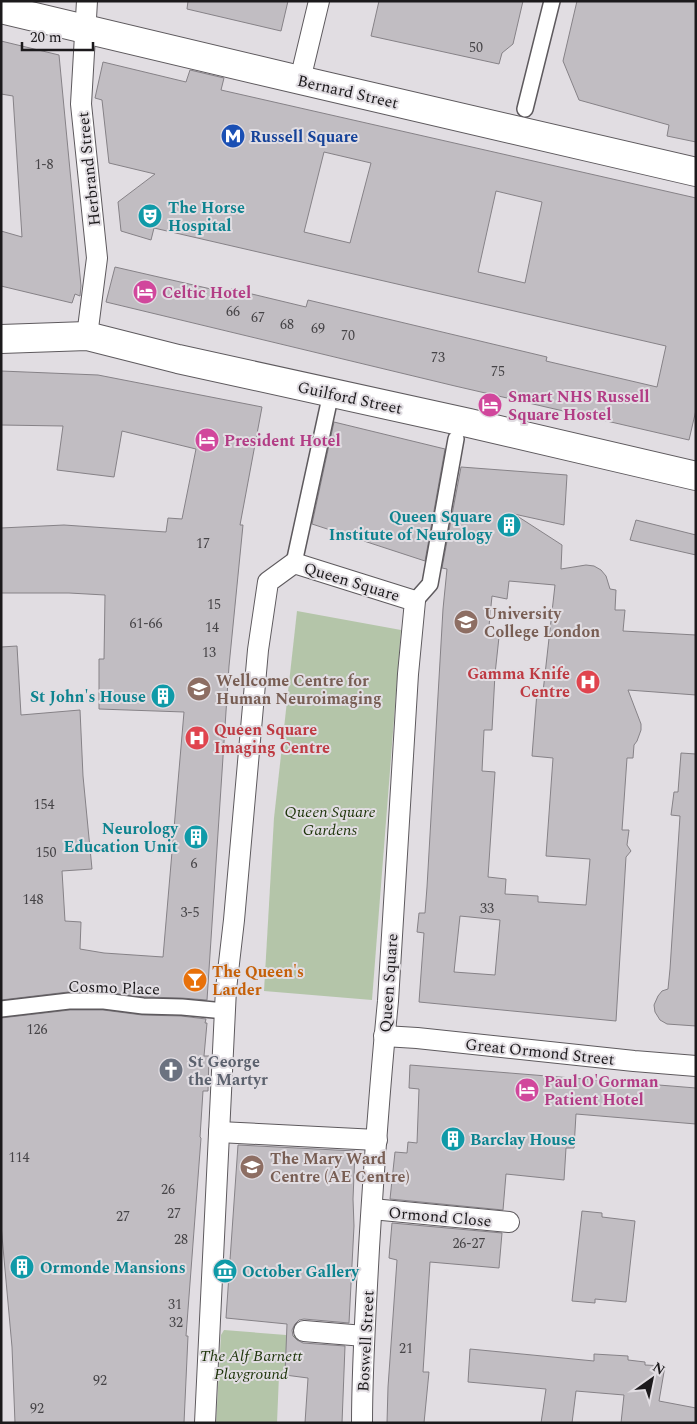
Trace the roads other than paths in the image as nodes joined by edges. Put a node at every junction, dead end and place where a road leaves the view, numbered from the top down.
1 (87, 1) edge
2 (318, 1) edge
3 (552, 1) edge
4 (1, 10) edge
5 (86, 30) junction
6 (300, 80) junction
7 (525, 109) dead end
8 (696, 172) edge
9 (87, 336) junction
10 (1, 339) edge
11 (331, 393) junction
12 (456, 440) dead end
13 (696, 476) edge
14 (294, 563) junction
15 (415, 601) junction
16 (1, 1009) edge
17 (225, 1011) junction
18 (384, 1036) junction
19 (696, 1066) edge
20 (219, 1132) junction
21 (377, 1140) junction
22 (372, 1209) junction
23 (508, 1222) dead end
24 (304, 1331) dead end
25 (364, 1336) junction
26 (205, 1423) edge
27 (362, 1423) edge

1 - 5 street, Herbrand Street
2 - 6 street
3 - 7 street
4 - 5 main road, Bernard Street
5 - 6 main road, Bernard Street
5 - 9 street, Herbrand Street
6 - 8 main road, Bernard Street
9 - 10 main road, Guilford Street
9 - 11 main road, Guilford Street
11 - 13 main road, Guilford Street
11 - 14 street
12 - 15 street
14 - 15 street, Queen Square
14 - 17 street, Queen Square
15 - 18 street, Queen Square
16 - 17 street, Cosmo Place
17 - 20 street, Queen Square
18 - 19 street, Great Ormond Street
18 - 21 street, Queen Square
20 - 21 street
20 - 26 street, Queen Square
21 - 22 street, Boswell Street
22 - 23 street, Ormond Close
22 - 25 street, Boswell Street
24 - 25 street
25 - 27 street, Boswell Street

